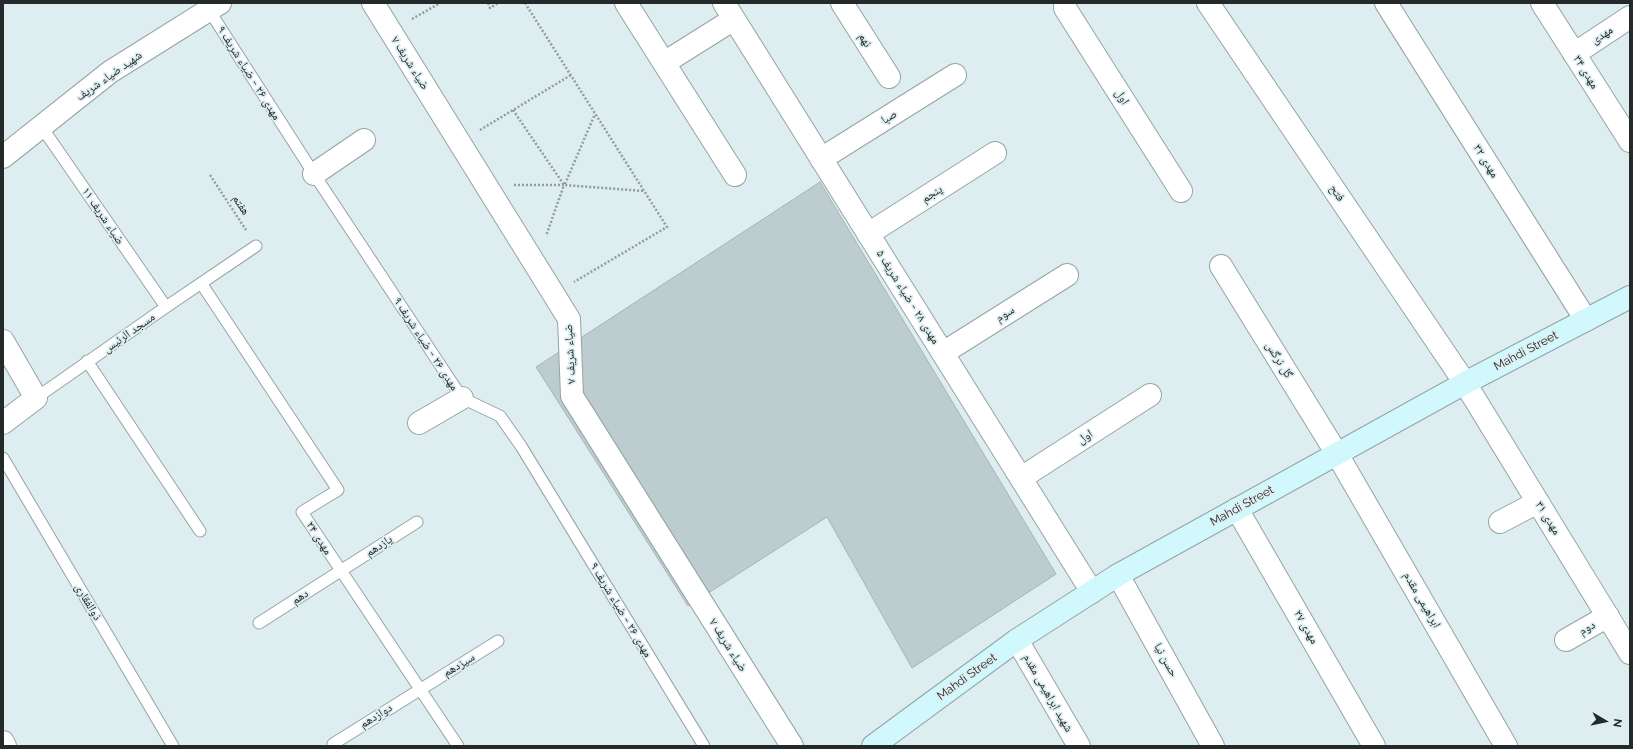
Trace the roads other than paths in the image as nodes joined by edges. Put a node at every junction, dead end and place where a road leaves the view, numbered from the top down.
1 (373, 3) edge
2 (626, 3) edge
3 (842, 3) edge
4 (1065, 3) edge
5 (1208, 3) edge
6 (1386, 3) edge
7 (1542, 3) edge
8 (215, 6) edge
9 (729, 11) edge
10 (1630, 17) edge
11 (1574, 54) junction
12 (664, 63) junction
13 (955, 75) dead end
14 (889, 77) dead end
15 (41, 126) junction
16 (364, 140) dead end
17 (1630, 141) edge
18 (995, 153) dead end
19 (3, 157) edge
20 (821, 159) junction
21 (314, 174) junction
22 (735, 175) dead end
23 (1181, 191) dead end
24 (868, 234) junction
25 (256, 246) road end
26 (1221, 266) dead end
27 (1067, 275) dead end
28 (201, 282) junction
29 (1630, 297) edge
30 (166, 307) junction
31 (1586, 320) junction
32 (3, 341) edge
33 (943, 353) junction
34 (87, 361) junction
35 (1465, 383) junction
36 (1150, 395) dead end
37 (36, 398) junction
38 (462, 398) junction
39 (3, 423) edge
40 (419, 423) dead end
41 (1337, 454) junction
42 (3, 458) edge
43 (1021, 478) junction
44 (1538, 502) junction
45 (1237, 509) junction
46 (417, 522) dead end
47 (1500, 522) dead end
48 (200, 531) dead end
49 (341, 570) junction
50 (1118, 575) junction
51 (1092, 592) junction
52 (1608, 616) junction
53 (259, 623) dead end
54 (498, 640) dead end
55 (1017, 640) junction
56 (1566, 640) dead end
57 (1630, 653) edge
58 (420, 688) junction
59 (3, 742) edge
60 (333, 744) dead end
61 (5, 746) edge
62 (173, 746) edge
63 (458, 746) edge
64 (704, 746) edge
65 (792, 746) edge
66 (873, 746) edge
67 (1079, 746) edge
68 (1213, 746) edge
69 (1374, 746) edge
70 (1506, 746) edge

1 - 65 street, ضیاء شریف ۷
2 - 12 street
3 - 14 street, نهم
4 - 23 street, اول
5 - 35 street, فتح
6 - 31 street, مهدی ۳۲
7 - 11 street, مهدی ۳۴
8 - 15 street, شهید ضیاء شریف
8 - 21 lane, مهدی ۲۶ - ضیاء شریف ۹
9 - 12 street
9 - 20 street, مهدی ۲۸ - ضیاء شریف ۵
10 - 11 street, مهدی
11 - 17 street, مهدی ۳۴
12 - 22 street
13 - 20 street, صبا
15 - 19 street, شهید ضیاء شریف
15 - 30 lane, ضیاء شریف ۱۱
16 - 21 street
18 - 24 street, پنجم
20 - 24 street, مهدی ۲۸ - ضیاء شریف ۵
21 - 38 lane, مهدی ۲۶ - ضیاء شریف ۹
24 - 33 street, مهدی ۲۸ - ضیاء شریف ۵
25 - 28 lane, مسجد الرئیس
26 - 41 street, گل نرگس
27 - 33 street, سوم
28 - 30 lane, مسجد الرئیس
28 - 49 lane, مهدی ۲۴
29 - 31 main road, Mahdi Street
30 - 34 lane, مسجد الرئیس
31 - 35 main road, Mahdi Street
32 - 37 street
33 - 43 street, مهدی ۲۸ - ضیاء شریف ۵
34 - 37 lane, مسجد الرئیس
34 - 48 lane
35 - 41 main road, Mahdi Street
35 - 44 street, مهدی ۳۱
36 - 43 street, اول
37 - 39 street, مسجد الرئیس
38 - 40 street
38 - 64 lane, مهدی ۲۶ - ضیاء شریف ۹
41 - 45 main road, Mahdi Street
41 - 70 street, ابراهیمی مقدم
42 - 62 lane, ذوالفقاری
43 - 51 street, مهدی ۲۸ - ضیاء شریف ۵
44 - 47 street
44 - 52 street, مهدی ۳۱
45 - 50 main road, Mahdi Street
45 - 69 street, مهدی ۲۷
46 - 49 lane, یازدهم
49 - 53 lane, دهم
49 - 58 lane, مهدی ۲۴
50 - 51 main road, Mahdi Street
50 - 68 street, حسن نیا
51 - 55 main road, Mahdi Street
52 - 56 street, دوم
52 - 57 street, مهدی ۳۱
54 - 58 lane, سیزدهم
55 - 66 main road, Mahdi Street
55 - 67 street, شهید ابراهیمی مقدم
58 - 60 lane, دوازدهم
58 - 63 lane, مهدی ۲۴
59 - 61 street

